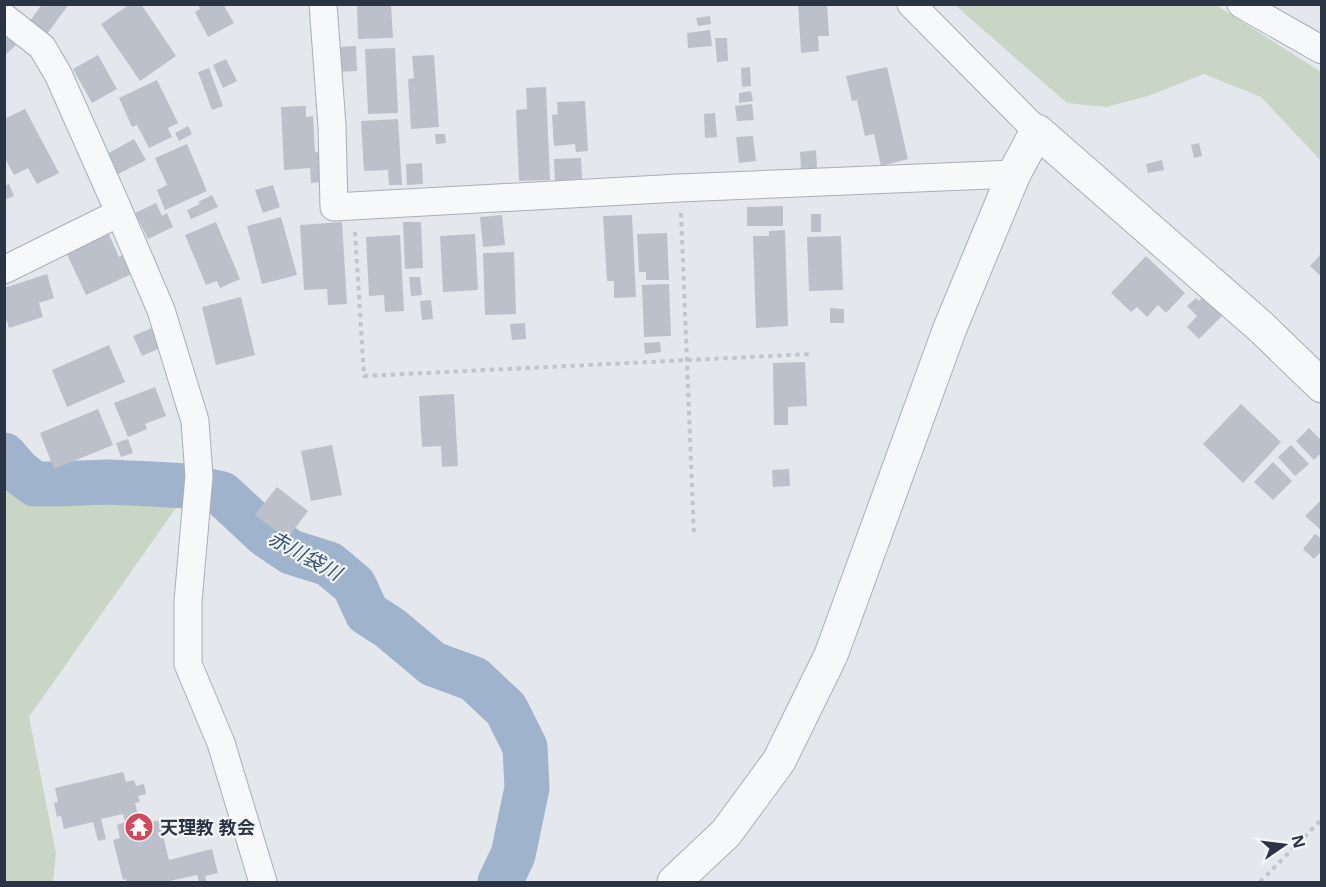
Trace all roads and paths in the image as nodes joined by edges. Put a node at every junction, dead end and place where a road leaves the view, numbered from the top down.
1 (323, 4) edge
2 (911, 4) edge
3 (1241, 4) edge
4 (4, 17) edge
5 (1322, 51) edge
6 (1036, 131) junction
7 (1014, 174) junction
8 (679, 188) junction
9 (354, 206) junction
10 (119, 213) junction
11 (4, 270) edge
12 (812, 354) dead end
13 (688, 360) junction
14 (1322, 386) edge
15 (694, 536) dead end
16 (1322, 819) edge
17 (263, 882) edge
18 (674, 882) edge
19 (1260, 882) edge

1 - 9 street
2 - 6 street
3 - 5 street
4 - 10 street
6 - 7 street
6 - 14 street
7 - 8 street
7 - 18 street
8 - 9 street
8 - 13 path
9 - 13 path
10 - 11 street
10 - 17 street
12 - 13 path
13 - 15 path
16 - 19 path

